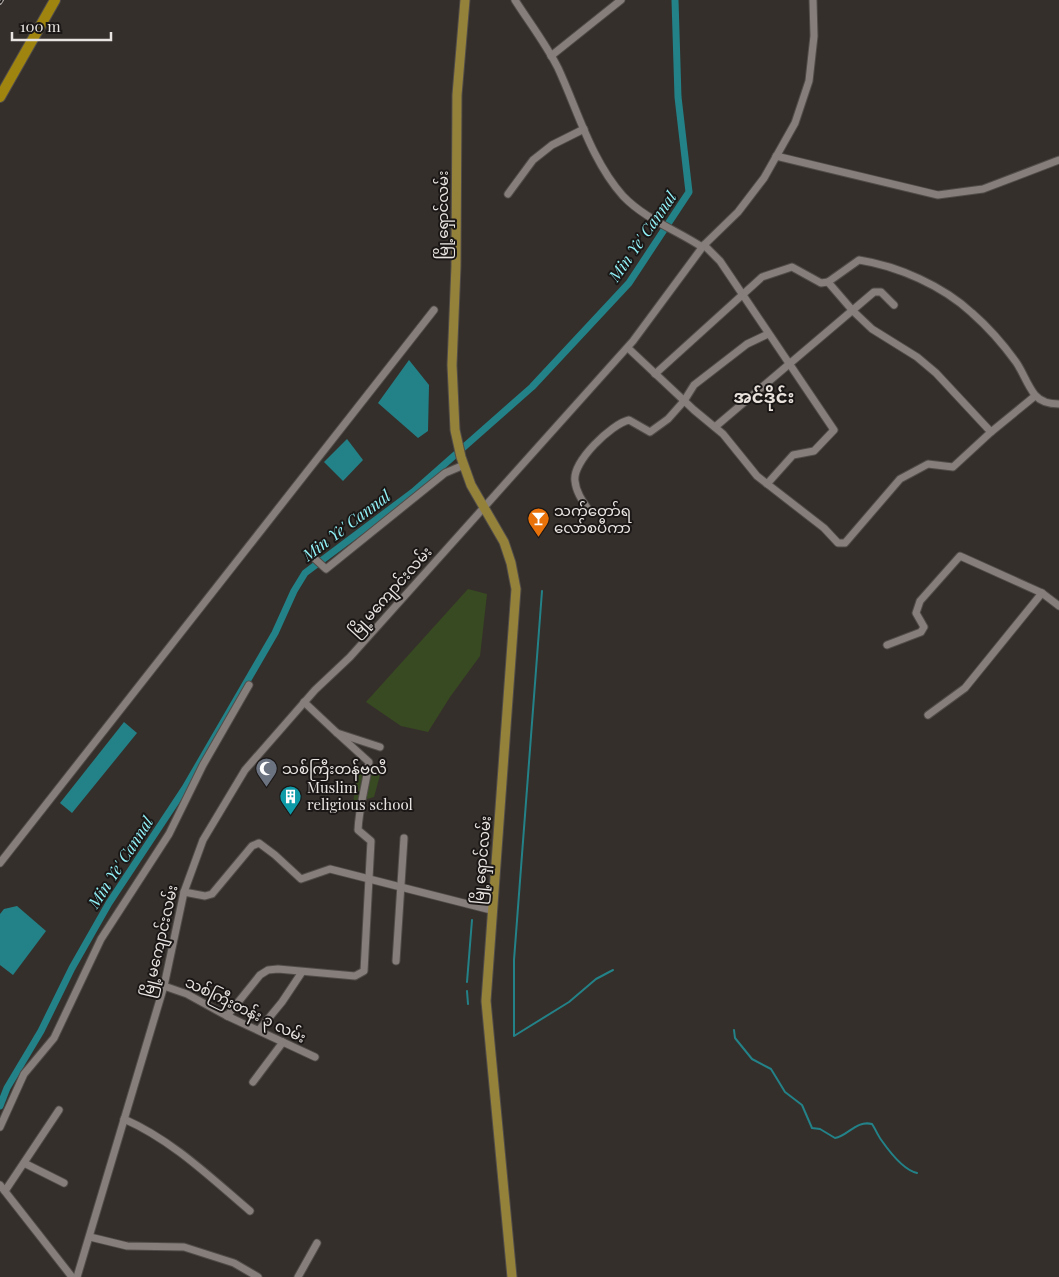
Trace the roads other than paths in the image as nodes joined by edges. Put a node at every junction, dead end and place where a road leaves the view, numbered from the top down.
1 (55, 0) edge
2 (465, 0) edge
3 (515, 0) edge
4 (621, 0) edge
5 (813, 0) edge
6 (551, 56) junction
7 (0, 97) edge
8 (584, 129) junction
9 (776, 156) junction
10 (1059, 160) edge
11 (508, 194) dead end
12 (703, 246) junction
13 (828, 282) junction
14 (742, 294) junction
15 (894, 305) dead end
16 (434, 310) dead end
17 (853, 311) junction
18 (768, 334) junction
19 (628, 348) junction
20 (789, 364) junction
21 (655, 374) junction
22 (1035, 396) junction
23 (684, 401) junction
24 (1059, 404) edge
25 (715, 427) junction
26 (991, 432) junction
27 (462, 461) junction
28 (768, 484) junction
29 (483, 508) junction
30 (590, 512) dead end
31 (314, 558) dead end
32 (1042, 593) junction
33 (1059, 606) edge
34 (887, 645) dead end
35 (248, 685) dead end
36 (304, 702) junction
37 (928, 714) dead end
38 (337, 733) junction
39 (380, 747) dead end
40 (404, 838) dead end
41 (0, 863) edge
42 (370, 878) junction
43 (402, 887) junction
44 (184, 892) junction
45 (491, 910) junction
46 (396, 961) dead end
47 (302, 972) junction
48 (164, 986) junction
49 (227, 1016) junction
50 (259, 1030) junction
51 (284, 1042) junction
52 (315, 1057) dead end
53 (253, 1082) dead end
54 (59, 1110) dead end
55 (124, 1119) junction
56 (0, 1127) edge
57 (24, 1163) junction
58 (64, 1183) dead end
59 (3, 1188) edge
60 (250, 1211) dead end
61 (90, 1237) junction
62 (317, 1243) dead end
63 (72, 1277) edge
64 (77, 1277) edge
65 (258, 1277) edge
66 (298, 1277) edge
67 (512, 1277) edge

1 - 7 highway
2 - 27 main road, မြို့ရှောင်လမ်း
3 - 6 street
4 - 6 street
5 - 9 street, မြို့မကျောင်းလမ်း
6 - 8 street
8 - 11 street
8 - 12 street
9 - 10 street
9 - 12 street, မြို့မကျောင်းလမ်း
12 - 14 street
12 - 19 street, မြို့မကျောင်းလမ်း
13 - 14 street
13 - 17 street
13 - 22 street
14 - 18 street
14 - 21 street
15 - 17 street
16 - 41 street
17 - 20 street
17 - 26 street
18 - 20 street
18 - 23 street
19 - 21 street
19 - 29 street, မြို့မကျောင်းလမ်း
20 - 25 street
20 - 28 street
21 - 23 street
22 - 24 street
22 - 26 street
23 - 25 street
23 - 30 street
25 - 28 street
26 - 28 street
27 - 29 main road, မြို့ရှောင်လမ်း
27 - 31 street
29 - 36 street, မြို့မကျောင်းလမ်း
29 - 45 main road, မြို့ရှောင်လမ်း
32 - 33 street
32 - 34 street
32 - 37 street
35 - 56 street
36 - 38 street
36 - 44 street, မြို့မကျောင်းလမ်း
38 - 39 street
38 - 42 street
40 - 43 street
42 - 43 street
42 - 44 street
42 - 47 street
43 - 45 street
43 - 46 street
44 - 48 street, မြို့မကျောင်းလမ်း
45 - 67 main road, မြို့ရှောင်လမ်း
47 - 49 street
47 - 50 street
48 - 49 street, သစ်ကြီးတန်း ၃ လမ်း
48 - 55 street, မြို့မကျောင်းလမ်း
49 - 50 street, သစ်ကြီးတန်း ၃ လမ်း
50 - 51 street, သစ်ကြီးတန်း ၃ လမ်း
51 - 52 street, သစ်ကြီးတန်း ၃ လမ်း
51 - 53 street
54 - 57 street
55 - 60 street
55 - 61 street, မြို့မကျောင်းလမ်း
57 - 58 street
57 - 59 street
59 - 63 street
61 - 64 street, မြို့မကျောင်းလမ်း
61 - 65 street
62 - 66 street

